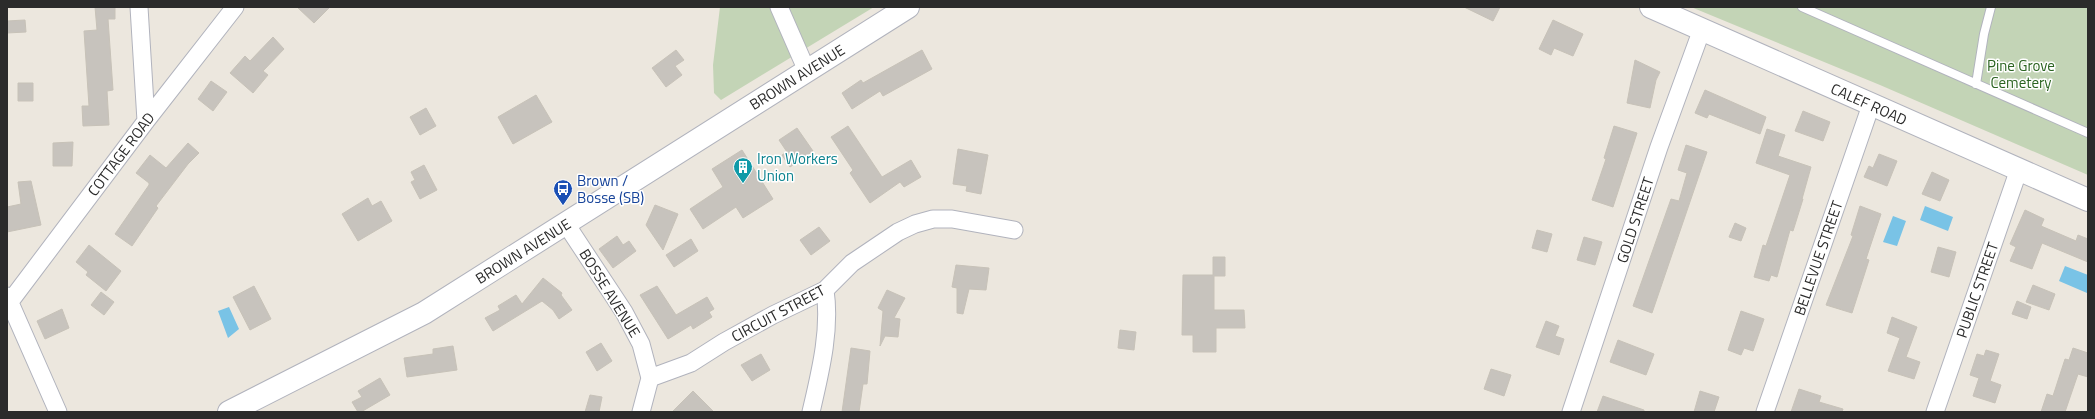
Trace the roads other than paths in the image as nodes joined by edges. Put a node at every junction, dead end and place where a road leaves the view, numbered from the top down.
1 (139, 7) edge
2 (235, 7) edge
3 (779, 7) edge
4 (908, 7) edge
5 (1651, 7) edge
6 (1802, 7) edge
7 (1991, 7) edge
8 (1702, 29) junction
9 (807, 71) junction
10 (1976, 84) junction
11 (1871, 105) junction
12 (146, 121) junction
13 (2088, 133) edge
14 (2019, 169) junction
15 (2088, 200) edge
16 (566, 224) junction
17 (1014, 230) dead end
18 (825, 290) junction
19 (8, 299) edge
20 (650, 378) junction
21 (58, 412) edge
22 (229, 412) edge
23 (641, 412) edge
24 (811, 412) edge
25 (1571, 412) edge
26 (1765, 412) edge
27 (1935, 412) edge

1 - 12 street
2 - 12 street, COTTAGE ROAD
3 - 9 street
4 - 9 main road, BROWN AVENUE
5 - 8 main road, CALEF ROAD
6 - 10 lane
7 - 10 lane
8 - 11 main road, CALEF ROAD
8 - 25 street, GOLD STREET
9 - 16 main road, BROWN AVENUE
10 - 13 lane
11 - 14 main road, CALEF ROAD
11 - 26 street, BELLEVUE STREET
12 - 19 street, COTTAGE ROAD
14 - 15 main road, CALEF ROAD
14 - 27 street, PUBLIC STREET
16 - 20 street, BOSSE AVENUE
16 - 22 main road, BROWN AVENUE
17 - 18 street, CIRCUIT STREET
18 - 20 street, CIRCUIT STREET
18 - 24 street
19 - 21 street
20 - 23 street, BOSSE AVENUE

